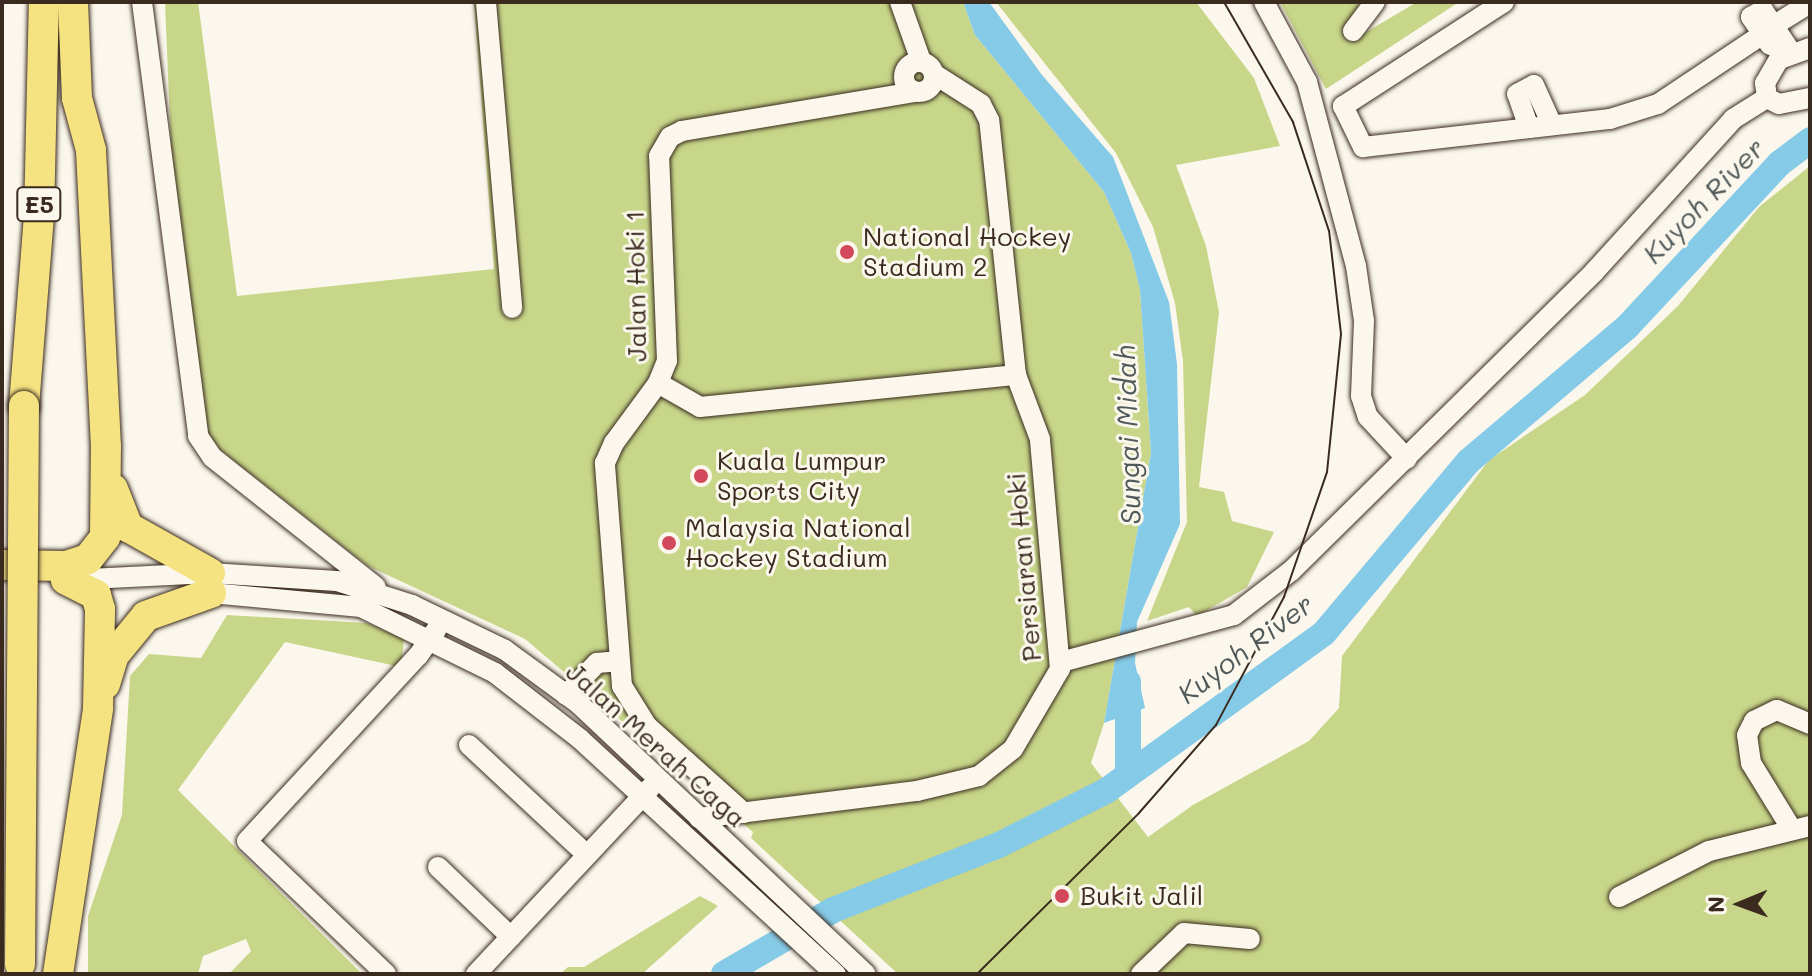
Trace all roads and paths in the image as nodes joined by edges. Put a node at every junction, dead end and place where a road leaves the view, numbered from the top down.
1 (23, 2) edge
2 (44, 2) edge
3 (73, 2) edge
4 (90, 2) edge
5 (142, 2) edge
6 (486, 2) edge
7 (900, 2) edge
8 (1264, 2) edge
9 (1375, 2) edge
10 (1504, 2) edge
11 (1810, 3) edge
12 (1768, 30) junction
13 (1353, 31) dead end
14 (1793, 53) edge
15 (928, 68) junction
16 (1767, 98) junction
17 (1810, 98) edge
18 (1552, 125) junction
19 (1529, 128) junction
20 (91, 150) junction
21 (512, 308) dead end
22 (1016, 375) junction
23 (658, 383) junction
24 (24, 406) junction
25 (106, 447) junction
26 (1407, 459) junction
27 (2, 565) edge
28 (2, 580) edge
29 (66, 580) junction
30 (211, 583) junction
31 (386, 594) junction
32 (442, 619) junction
33 (431, 639) junction
34 (620, 661) junction
35 (1061, 662) junction
36 (566, 695) junction
37 (98, 708) junction
38 (1810, 724) edge
39 (469, 745) dead end
40 (658, 780) junction
41 (642, 797) junction
42 (744, 813) junction
43 (699, 818) junction
44 (1800, 827) edge
45 (587, 855) junction
46 (438, 867) dead end
47 (1619, 897) dead end
48 (511, 937) junction
49 (1250, 939) dead end
50 (20, 969) edge
51 (862, 971) edge
52 (58, 974) edge
53 (386, 974) edge
54 (476, 974) edge
55 (836, 974) edge
56 (1141, 974) edge

1 - 24 highway
2 - 24 highway, E5
3 - 20 highway
4 - 20 highway
5 - 31 street
6 - 21 street
7 - 15 street
8 - 26 street
9 - 13 street
10 - 19 street
11 - 12 street
12 - 14 street
12 - 18 street
14 - 16 street
15 - 22 street, Persiaran Hoki
15 - 23 street, Jalan Hoki 1
16 - 17 street
16 - 26 street
18 - 19 street
18 - 19 street
20 - 25 highway
22 - 23 street
22 - 35 street, Persiaran Hoki
23 - 34 street, Jalan Hoki 1
24 - 50 highway, E5, bridge
25 - 27 highway
25 - 30 highway
26 - 35 street
28 - 29 street, Jalan Merah Caga
29 - 30 street, Jalan Merah Caga
29 - 37 highway
30 - 31 street, Jalan Merah Caga
30 - 33 street, Jalan Merah Caga
30 - 37 highway
31 - 32 street, Jalan Merah Caga
32 - 33 street
32 - 36 street, Jalan Merah Caga
33 - 41 street, Jalan Merah Caga
33 - 53 street
34 - 36 street
34 - 42 street, Jalan Hoki 1
35 - 42 street, Persiaran Hoki
36 - 40 street, Jalan Merah Caga
37 - 52 highway
38 - 44 street
39 - 45 street
40 - 41 street
40 - 43 street, Jalan Merah Caga
41 - 45 street
41 - 55 street, Jalan Merah Caga
42 - 43 street, Persiaran Hoki
43 - 51 street, Jalan Merah Caga
44 - 47 street
45 - 48 street
46 - 48 street
48 - 54 street
49 - 56 street

